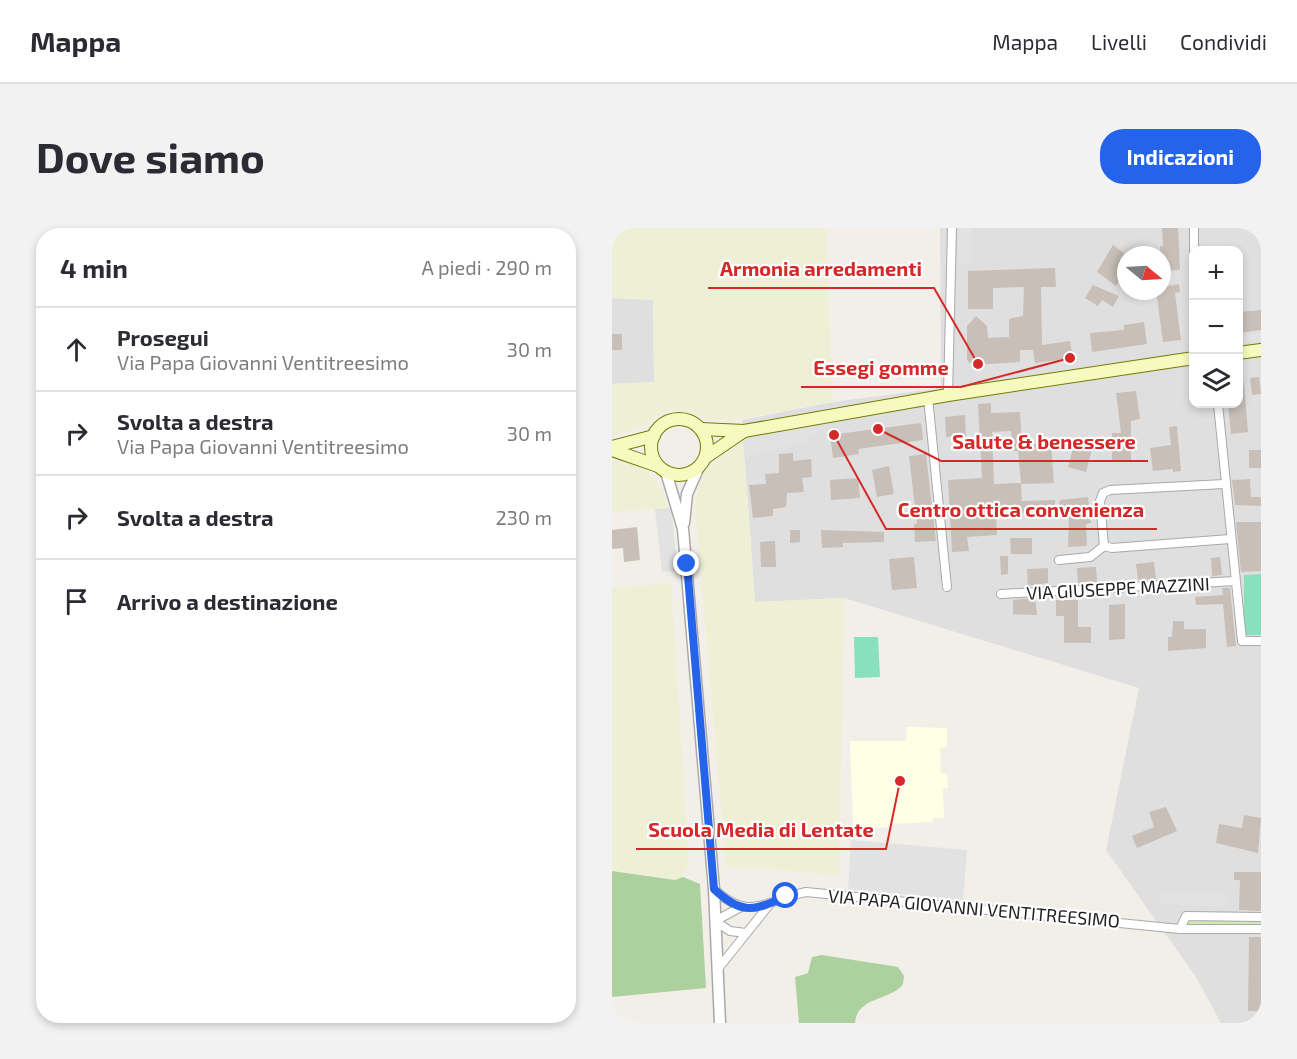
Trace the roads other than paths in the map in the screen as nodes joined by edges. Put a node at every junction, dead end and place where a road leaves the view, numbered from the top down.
1 (952, 228) edge
2 (1194, 228) edge
3 (1194, 246) edge
4 (1261, 350) edge
5 (1243, 352) edge
6 (1189, 359) edge
7 (948, 395) junction
8 (928, 398) junction
9 (1218, 408) edge
10 (701, 429) junction
11 (744, 431) junction
12 (654, 436) junction
13 (612, 449) edge
14 (706, 457) junction
15 (662, 469) junction
16 (698, 469) junction
17 (1224, 484) junction
18 (683, 529) junction
19 (1230, 538) junction
20 (1104, 546) junction
21 (1059, 560) dead end
22 (1235, 581) junction
23 (947, 587) dead end
24 (1001, 594) dead end
25 (1261, 641) edge
26 (714, 889) junction
27 (770, 904) junction
28 (740, 908) junction
29 (1261, 917) edge
30 (716, 921) junction
31 (1180, 929) junction
32 (1261, 929) edge
33 (746, 933) junction
34 (717, 970) junction
35 (720, 1023) edge

1 - 7 street
2 - 3 street
4 - 5 main road
6 - 7 main road
7 - 8 main road
8 - 11 main road
8 - 23 street
9 - 17 street
10 - 11 main road
10 - 12 main road
10 - 14 main road
11 - 14 main road
12 - 13 main road
12 - 15 main road
13 - 15 main road
14 - 16 main road
15 - 16 main road
15 - 18 street
16 - 18 street
17 - 19 street
17 - 20 street
18 - 26 street
19 - 20 street
19 - 22 street
20 - 21 street
22 - 24 street, VIA GIUSEPPE MAZZINI
22 - 25 street
26 - 28 street
26 - 30 street
27 - 28 street, VIA PAPA GIOVANNI VENTITREESIMO
27 - 31 street, VIA PAPA GIOVANNI VENTITREESIMO
27 - 33 street, VIA PAPA GIOVANNI VENTITREESIMO
28 - 30 street, VIA PAPA GIOVANNI VENTITREESIMO
29 - 31 street
30 - 33 street
30 - 34 street
31 - 32 street, VIA PAPA GIOVANNI VENTITREESIMO
33 - 34 street, VIA PAPA GIOVANNI VENTITREESIMO
34 - 35 street

